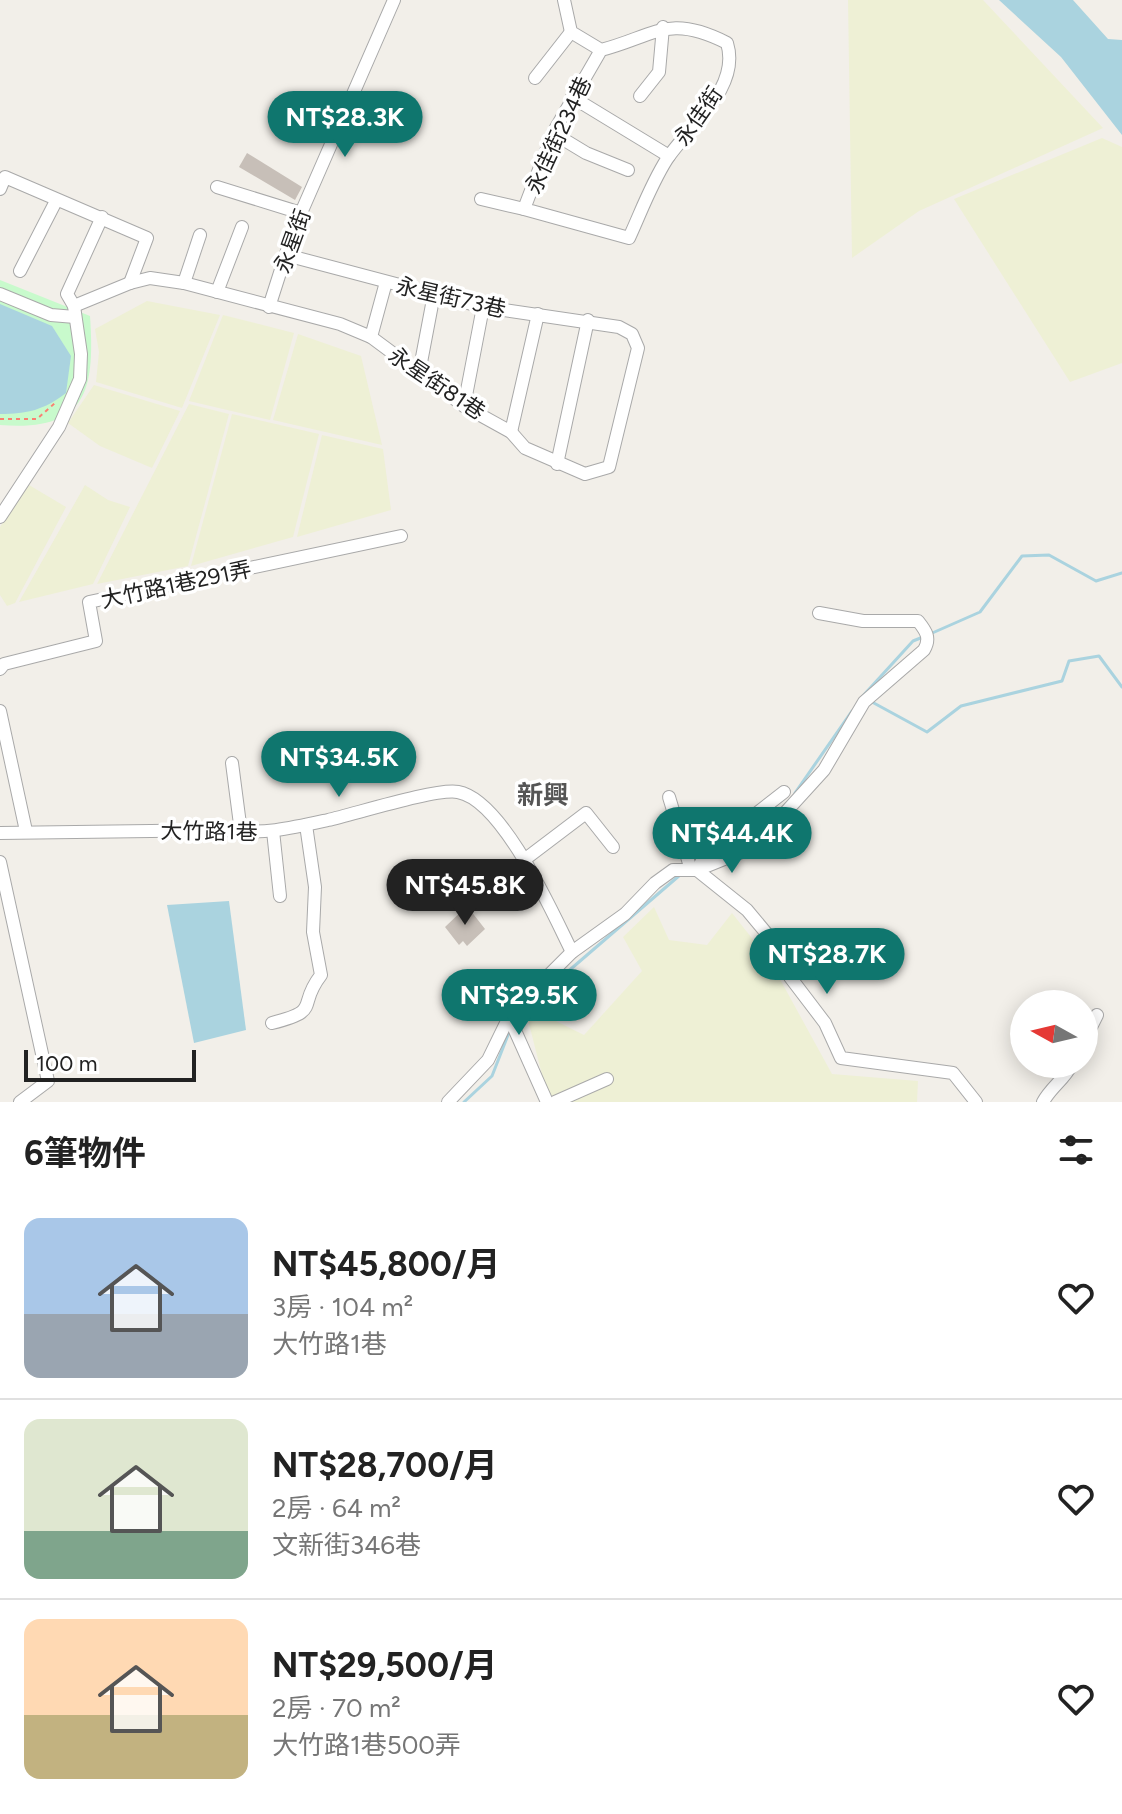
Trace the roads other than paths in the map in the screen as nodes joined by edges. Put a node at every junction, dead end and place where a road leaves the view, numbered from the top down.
1 (394, 0) edge
2 (564, 0) edge
3 (663, 27) junction
4 (571, 32) junction
5 (601, 50) junction
6 (535, 78) dead end
7 (640, 96) dead end
8 (572, 97) junction
9 (553, 133) junction
10 (669, 156) junction
11 (628, 170) dead end
12 (217, 187) dead end
13 (0, 189) edge
14 (481, 199) dead end
15 (56, 201) junction
16 (524, 209) junction
17 (301, 213) junction
18 (102, 217) junction
19 (242, 227) dead end
20 (200, 235) dead end
21 (629, 238) joint
22 (286, 255) junction
23 (20, 271) dead end
24 (386, 282) junction
25 (130, 283) junction
26 (184, 283) junction
27 (217, 292) junction
28 (0, 294) edge
29 (434, 294) junction
30 (269, 307) junction
31 (483, 307) junction
32 (74, 312) junction
33 (538, 314) junction
34 (588, 320) junction
35 (371, 337) junction
36 (419, 373) junction
37 (464, 406) junction
38 (511, 432) junction
39 (557, 464) junction
40 (596, 472) joint
41 (0, 517) edge
42 (401, 536) dead end
43 (819, 613) dead end
44 (0, 669) edge
45 (0, 711) edge
46 (232, 763) dead end
47 (784, 792) dead end
48 (669, 797) dead end
49 (306, 825) junction
50 (26, 831) junction
51 (273, 831) junction
52 (241, 832) junction
53 (0, 833) edge
54 (613, 847) dead end
55 (524, 860) junction
56 (0, 862) edge
57 (693, 868) junction
58 (280, 896) dead end
59 (572, 952) junction
60 (509, 1017) junction
61 (272, 1023) dead end
62 (1065, 1078) edge
63 (607, 1079) dead end
64 (20, 1102) edge
65 (448, 1102) edge
66 (547, 1102) edge
67 (555, 1102) edge
68 (976, 1102) edge
69 (1043, 1102) edge

1 - 17 street, 永星街
2 - 4 street
3 - 5 street, 永佳街
3 - 7 street
3 - 10 street, 永佳街
4 - 5 street
4 - 6 street
5 - 8 street, 永佳街234巷
8 - 9 street, 永佳街234巷
8 - 10 street
9 - 11 street
9 - 16 street, 永佳街234巷
10 - 21 street, 永佳街
12 - 17 street
13 - 15 street
14 - 16 street
15 - 18 street
15 - 23 street
16 - 21 street, 永佳街234巷
17 - 22 street, 永星街
18 - 25 street
18 - 32 street
19 - 27 street
20 - 26 street
22 - 24 street, 永星街73巷
22 - 30 street, 永星街
24 - 29 street, 永星街73巷
24 - 35 street
25 - 26 street, 永星街81巷
25 - 32 street, 永星街81巷
26 - 27 street, 永星街81巷
27 - 30 street, 永星街81巷
28 - 32 street
29 - 31 street, 永星街73巷
29 - 36 street
30 - 35 street, 永星街81巷
31 - 33 street, 永星街73巷
31 - 37 street
32 - 41 street
33 - 34 street, 永星街73巷
33 - 38 street
34 - 39 street
34 - 40 street, 永星街73巷
35 - 36 street, 永星街81巷
36 - 37 street, 永星街81巷
37 - 38 street, 永星街81巷
38 - 39 street, 永星街81巷
39 - 40 street, 永星街81巷
42 - 44 street, 大竹路1巷291弄
43 - 57 street
45 - 50 street
46 - 52 street
47 - 57 street
48 - 57 street
49 - 51 street, 大竹路1巷
49 - 55 street, 大竹路1巷
49 - 61 street
50 - 52 street, 大竹路1巷
50 - 53 street, 大竹路1巷
51 - 52 street, 大竹路1巷
51 - 58 street
54 - 55 street
55 - 59 street, 大竹路1巷
56 - 64 street
57 - 59 street
57 - 68 street
59 - 60 street
60 - 65 street
60 - 66 street
62 - 69 street
63 - 67 street

